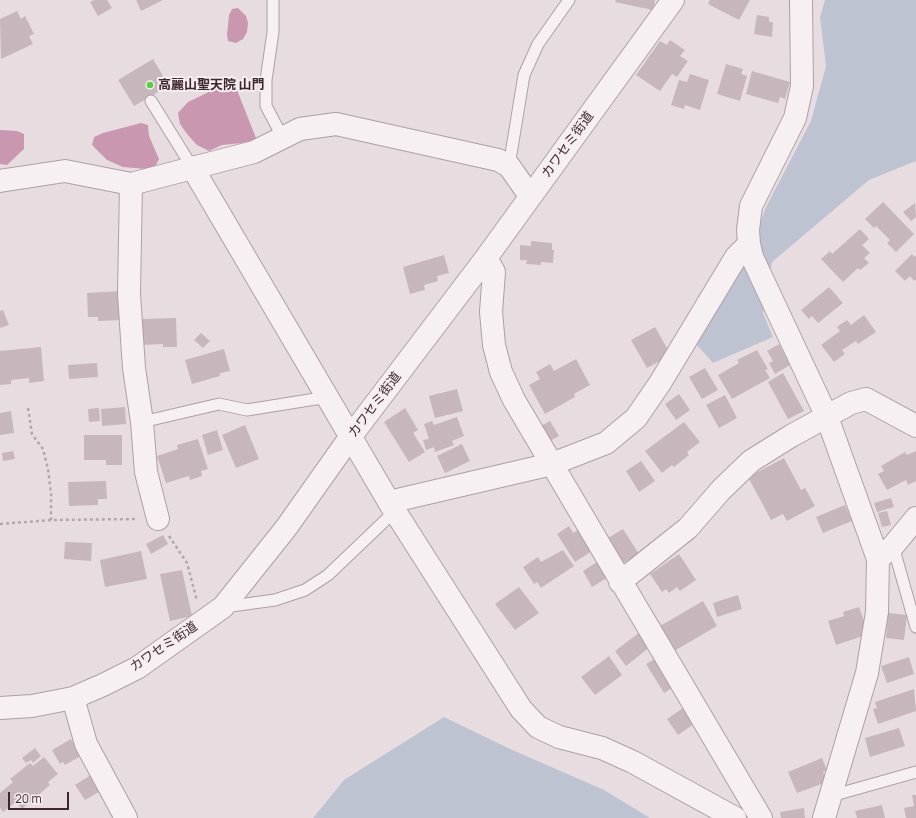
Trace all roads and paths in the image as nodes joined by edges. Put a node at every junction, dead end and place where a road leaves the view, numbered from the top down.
1 (273, 0) edge
2 (569, 0) edge
3 (672, 0) edge
4 (801, 0) edge
5 (151, 101) dead end
6 (283, 138) junction
7 (509, 166) junction
8 (192, 167) junction
9 (0, 181) edge
10 (131, 184) junction
11 (530, 196) junction
12 (749, 244) junction
13 (486, 258) junction
14 (328, 397) junction
15 (28, 408) dead end
16 (827, 417) junction
17 (142, 422) junction
18 (916, 426) edge
19 (351, 436) junction
20 (552, 464) junction
21 (392, 507) junction
22 (916, 518) edge
23 (158, 519) junction
24 (51, 520) junction
25 (0, 524) edge
26 (885, 552) junction
27 (620, 582) junction
28 (222, 607) junction
29 (202, 622) junction
30 (916, 627) edge
31 (72, 698) junction
32 (0, 708) edge
33 (916, 772) edge
34 (831, 796) junction
35 (126, 818) edge
36 (735, 818) edge
37 (762, 818) edge
38 (824, 818) edge

1 - 6 lane
2 - 7 lane
3 - 11 street, カワセミ街道
4 - 12 street
5 - 8 lane
6 - 7 street
6 - 8 street
7 - 11 street
8 - 10 street
8 - 14 street
9 - 10 street
10 - 17 street
11 - 13 street, カワセミ街道
12 - 16 street
12 - 20 street
13 - 19 street, カワセミ街道
13 - 20 street
14 - 17 lane
14 - 19 street
15 - 24 path
16 - 18 street
16 - 26 street
16 - 27 street
17 - 23 street
19 - 21 street
19 - 28 street, カワセミ街道
20 - 21 street
20 - 27 street
21 - 28 lane
21 - 36 street
22 - 26 street
23 - 24 path
23 - 29 path
24 - 25 path
26 - 30 lane
26 - 34 street
27 - 37 street
28 - 29 street, カワセミ街道
29 - 31 street, カワセミ街道
31 - 32 street, カワセミ街道
31 - 35 street
33 - 34 lane
34 - 38 street

